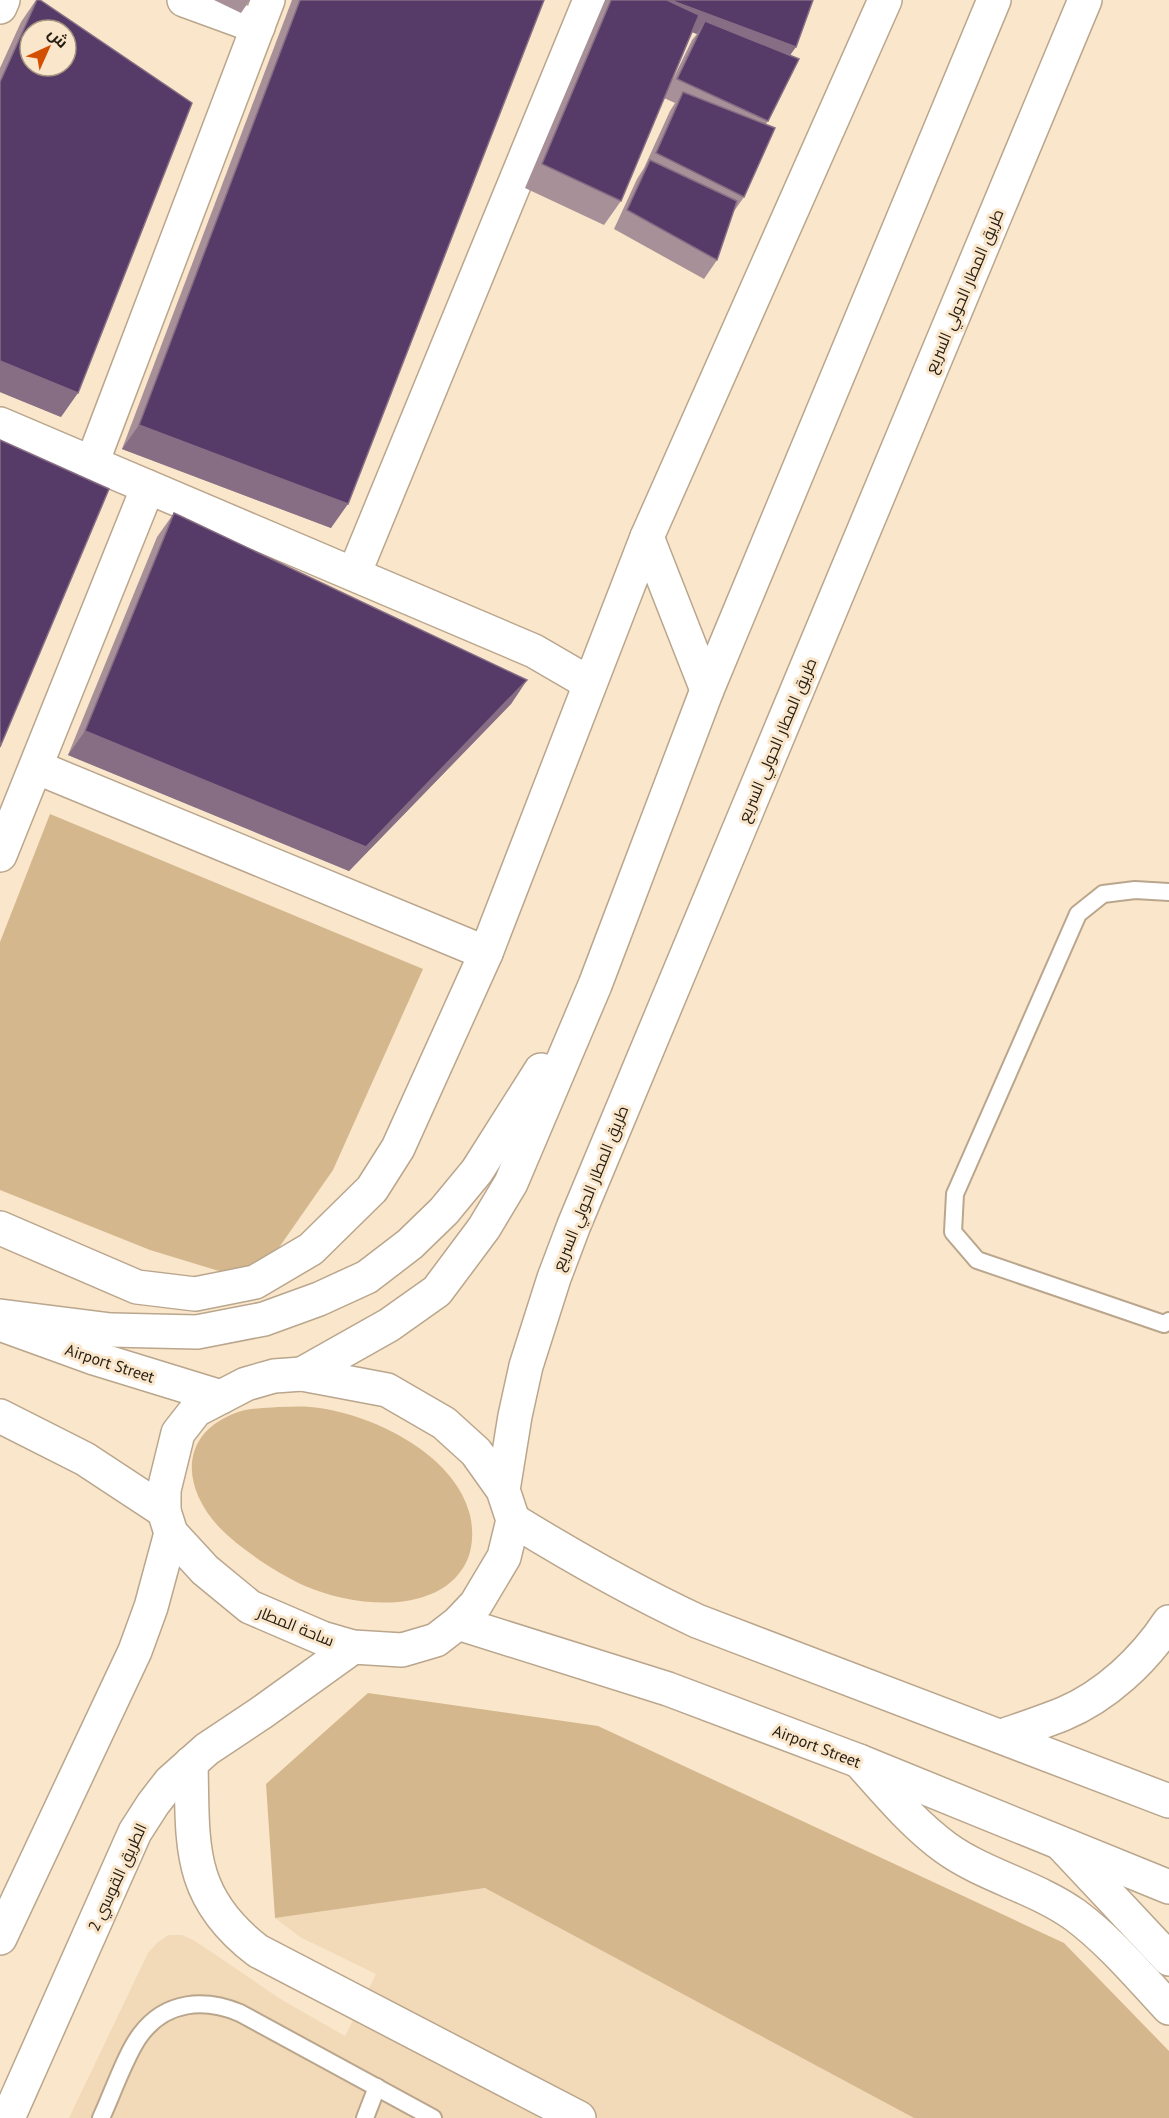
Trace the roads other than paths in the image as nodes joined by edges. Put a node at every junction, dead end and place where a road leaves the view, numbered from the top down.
1 (3, 0) edge
2 (184, 0) edge
3 (590, 0) edge
4 (885, 0) edge
5 (994, 0) edge
6 (1085, 0) edge
7 (0, 7) edge
8 (263, 13) edge
9 (0, 424) edge
10 (92, 463) junction
11 (148, 487) junction
12 (647, 537) junction
13 (354, 574) junction
14 (590, 683) junction
15 (707, 690) junction
16 (36, 767) junction
17 (0, 855) edge
18 (1169, 892) edge
19 (486, 953) junction
20 (595, 985) junction
21 (0, 1228) edge
22 (0, 1316) edge
23 (1169, 1321) edge
24 (0, 1324) edge
25 (302, 1374) junction
26 (221, 1397) junction
27 (0, 1416) edge
28 (508, 1505) junction
29 (167, 1522) junction
30 (1169, 1622) edge
31 (458, 1623) junction
32 (353, 1647) junction
33 (1002, 1736) junction
34 (859, 1761) junction
35 (191, 1763) junction
36 (1169, 1801) edge
37 (1062, 1845) junction
38 (1169, 1887) edge
39 (0, 1938) edge
40 (1169, 1959) edge
41 (1169, 2008) edge
42 (377, 2087) junction
43 (8, 2118) edge
44 (101, 2118) edge
45 (365, 2118) edge
46 (433, 2118) edge
47 (579, 2118) edge

1 - 7 main road
2 - 8 main road
3 - 13 main road
4 - 12 main road
5 - 15 main road
6 - 28 main road, طريق المطار الحولي السريع
8 - 10 main road
9 - 10 main road
10 - 11 main road
11 - 13 main road
11 - 16 main road
12 - 14 main road
12 - 15 main road
13 - 14 main road
14 - 19 main road
15 - 20 main road
16 - 17 main road
16 - 19 main road
18 - 23 lane
19 - 21 main road
20 - 22 main road
20 - 25 main road
24 - 26 main road, Airport Street
25 - 26 main road
25 - 28 main road
26 - 29 main road
27 - 29 main road
28 - 31 main road, ساحة المطار
28 - 33 main road
29 - 32 main road, ساحة المطار
29 - 39 main road
30 - 33 main road
31 - 32 main road, ساحة المطار
31 - 34 main road, Airport Street
32 - 35 main road, الطريق القوسي 2
33 - 36 main road
34 - 37 main road, Airport Street
34 - 41 main road
35 - 43 main road, الطريق القوسي 2
35 - 47 main road
37 - 38 main road, Airport Street
37 - 40 main road
42 - 44 lane
42 - 45 lane
42 - 46 lane

